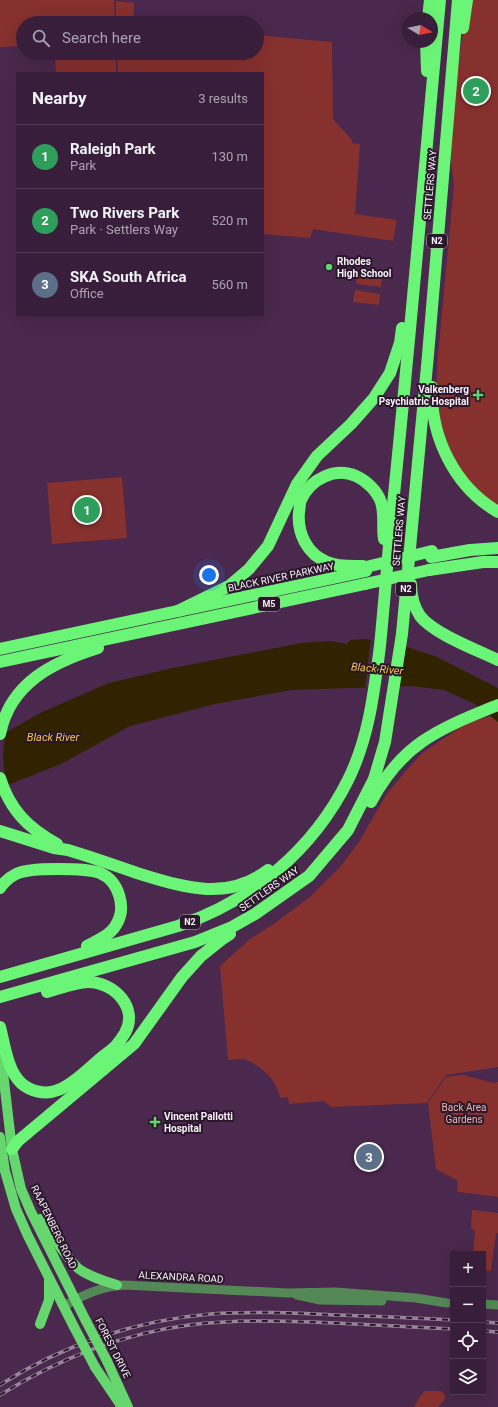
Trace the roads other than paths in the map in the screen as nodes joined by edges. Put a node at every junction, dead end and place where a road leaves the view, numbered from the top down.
1 (430, 0) edge
2 (440, 0) edge
3 (458, 0) edge
4 (467, 0) edge
5 (429, 12) edge
6 (438, 12) edge
7 (431, 48) edge
8 (447, 128) junction
9 (416, 261) junction
10 (428, 355) junction
11 (498, 512) edge
12 (410, 544) junction
13 (498, 548) edge
14 (388, 559) junction
15 (498, 562) edge
16 (442, 568) junction
17 (498, 568) edge
18 (366, 569) junction
19 (178, 611) junction
20 (174, 625) junction
21 (0, 649) edge
22 (498, 660) edge
23 (0, 662) edge
24 (498, 705) edge
25 (0, 734) edge
26 (0, 778) edge
27 (348, 830) junction
28 (0, 831) edge
29 (302, 848) junction
30 (68, 850) junction
31 (0, 888) edge
32 (255, 914) junction
33 (59, 960) junction
34 (0, 977) edge
35 (0, 997) edge
36 (0, 1003) edge
37 (0, 1027) edge
38 (0, 1045) edge
39 (0, 1137) edge
40 (12, 1149) junction
41 (24, 1196) junction
42 (49, 1278) junction
43 (117, 1285) junction
44 (75, 1300) junction
45 (450, 1303) edge
46 (486, 1304) edge
47 (498, 1305) edge
48 (64, 1306) junction
49 (40, 1324) dead end
50 (122, 1407) edge
51 (128, 1407) edge

1 - 5 highway
2 - 6 highway, SETTLERS WAY / N2
3 - 8 highway, SETTLERS WAY / N2
4 - 8 highway
7 - 9 highway, SETTLERS WAY / N2
8 - 10 highway, SETTLERS WAY / N2
9 - 14 highway, SETTLERS WAY / N2
9 - 19 highway
10 - 11 highway
10 - 12 highway, SETTLERS WAY / N2
12 - 22 highway
12 - 27 highway, SETTLERS WAY / N2
13 - 18 highway, BLACK RIVER PARKWAY / M5
14 - 18 highway
14 - 29 highway, SETTLERS WAY / N2
15 - 16 highway, M5
16 - 17 highway
16 - 20 highway, M5, bridge
18 - 19 highway, BLACK RIVER PARKWAY / M5
19 - 21 highway, BLACK RIVER PARKWAY / M5
20 - 23 highway, M5
20 - 25 highway
24 - 27 highway
26 - 30 highway
27 - 32 highway, SETTLERS WAY / N2
28 - 30 highway
29 - 30 highway
29 - 33 highway, SETTLERS WAY / N2
31 - 33 highway
32 - 35 highway, SETTLERS WAY / N2
32 - 40 highway
33 - 34 highway, SETTLERS WAY / N2
36 - 37 highway
38 - 40 main road, RAAPENBERG ROAD
39 - 42 main road
40 - 41 main road, RAAPENBERG ROAD
41 - 43 main road
41 - 44 main road, RAAPENBERG ROAD
42 - 48 main road
42 - 49 main road
43 - 44 street, ALEXANDRA ROAD
43 - 45 street, ALEXANDRA ROAD
44 - 48 street, ALEXANDRA ROAD
44 - 51 main road, FOREST DRIVE, bridge
46 - 47 street
48 - 50 main road, bridge

